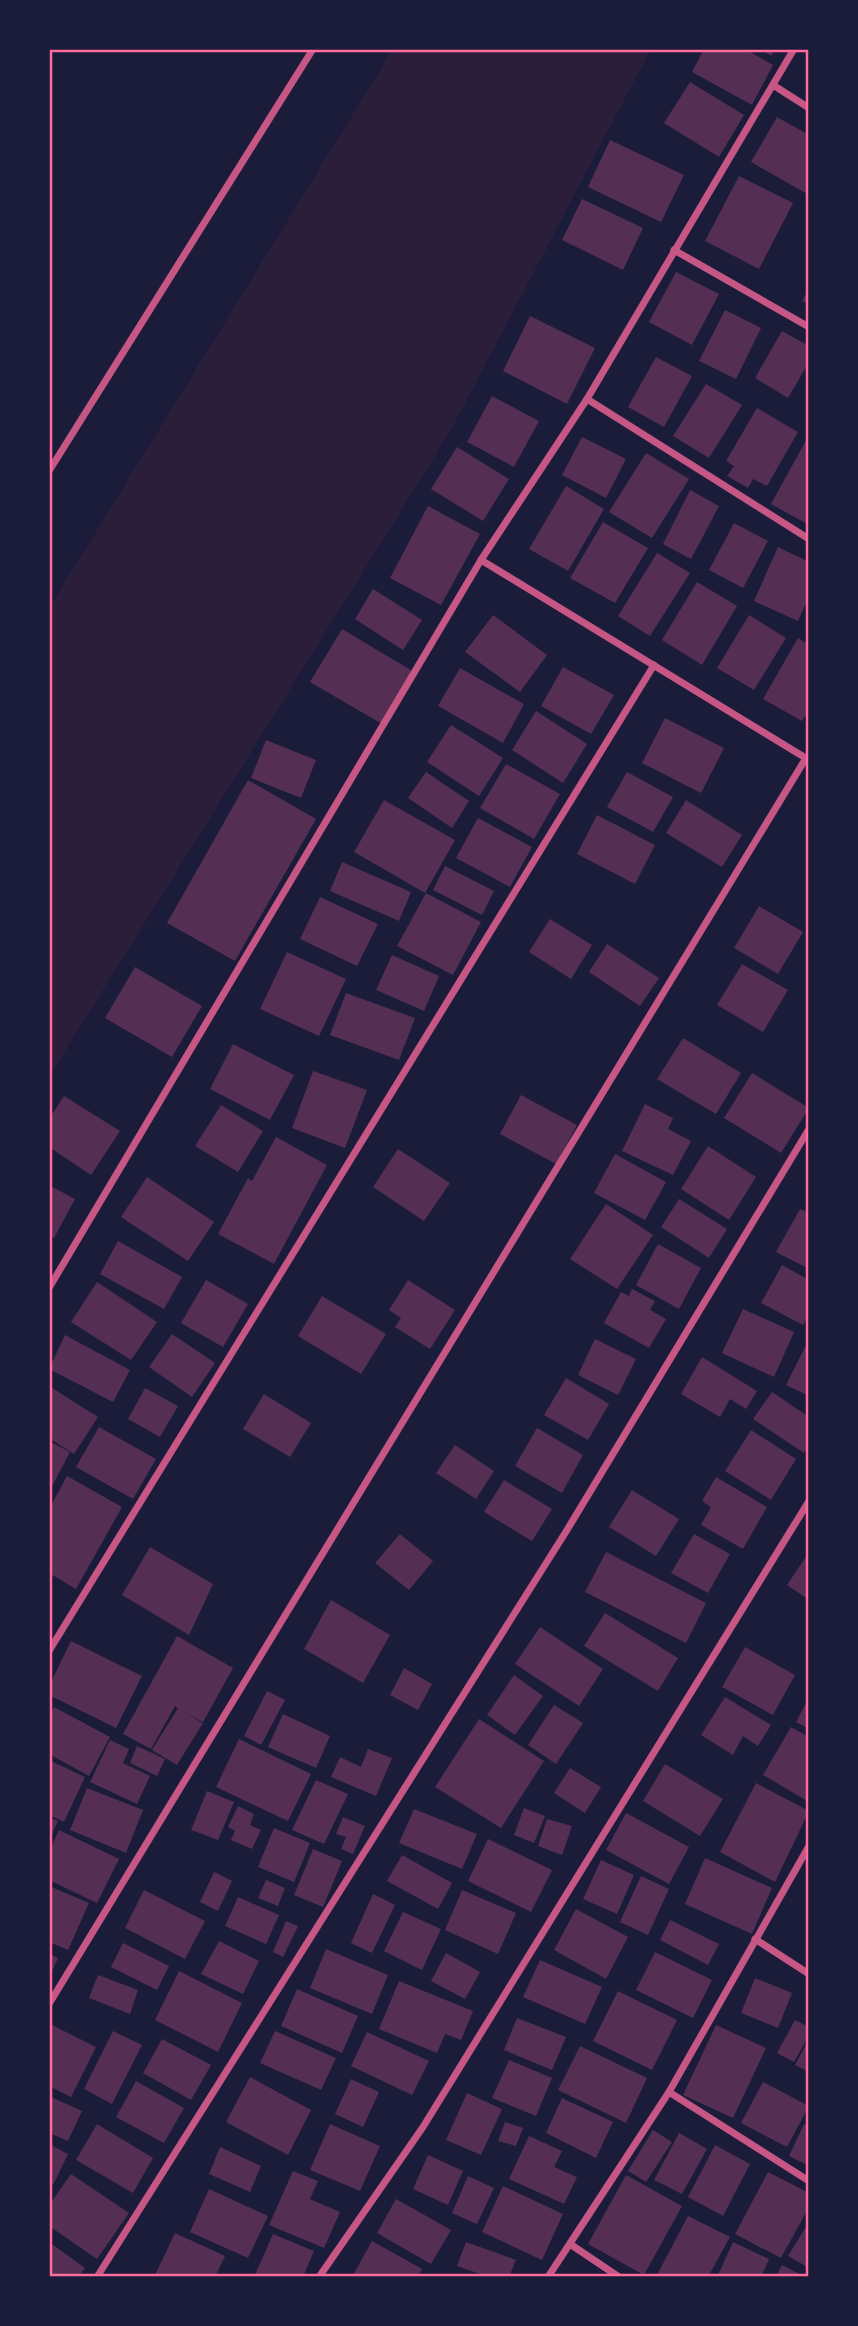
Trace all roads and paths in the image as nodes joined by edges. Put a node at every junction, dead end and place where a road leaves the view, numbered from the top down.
1 (313, 49) edge
2 (794, 49) edge
3 (773, 85) junction
4 (809, 108) edge
5 (674, 250) junction
6 (809, 327) edge
7 (586, 399) junction
8 (49, 471) edge
9 (809, 539) edge
10 (481, 560) junction
11 (654, 665) junction
12 (807, 759) edge
13 (809, 1129) edge
14 (49, 1288) edge
15 (809, 1501) edge
16 (49, 1651) edge
17 (809, 1846) edge
18 (755, 1939) junction
19 (809, 1974) edge
20 (49, 2004) edge
21 (669, 2092) junction
22 (809, 2181) edge
23 (570, 2244) junction
24 (96, 2277) edge
25 (319, 2277) edge
26 (548, 2277) edge
27 (619, 2277) edge

1 - 8 street
2 - 3 street
3 - 4 street
3 - 5 street
5 - 6 street
5 - 7 street
7 - 9 street
7 - 10 street
10 - 11 street
10 - 14 street
11 - 12 street
11 - 16 street
12 - 20 street
13 - 24 street
15 - 25 street
17 - 18 street
18 - 19 street
18 - 21 street
21 - 22 street
21 - 23 street
23 - 26 street
23 - 27 street

